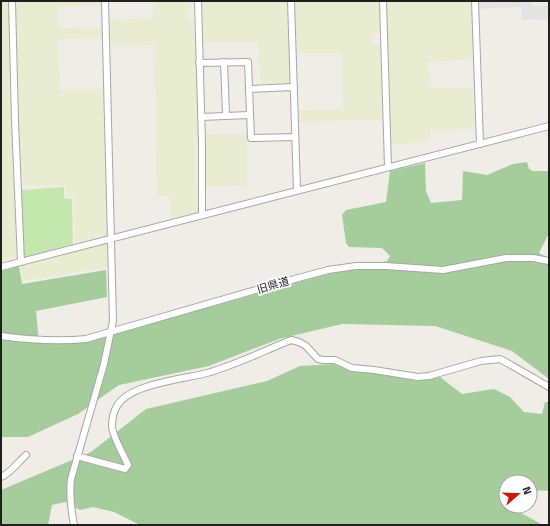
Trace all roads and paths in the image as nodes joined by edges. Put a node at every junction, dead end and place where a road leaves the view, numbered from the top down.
1 (12, 1) edge
2 (105, 1) edge
3 (198, 1) edge
4 (291, 1) edge
5 (383, 1) edge
6 (475, 1) edge
7 (224, 62) junction
8 (199, 63) junction
9 (294, 87) junction
10 (249, 89) junction
11 (226, 115) junction
12 (249, 115) junction
13 (201, 117) junction
14 (549, 126) edge
15 (295, 137) junction
16 (480, 144) junction
17 (388, 167) junction
18 (297, 190) junction
19 (202, 215) junction
20 (111, 238) junction
21 (549, 261) edge
22 (21, 262) junction
23 (1, 267) edge
24 (112, 331) junction
25 (1, 336) edge
26 (549, 387) edge
27 (26, 455) dead end
28 (77, 456) junction
29 (1, 477) edge
30 (74, 525) edge

1 - 22 street
2 - 20 street
3 - 8 street
4 - 9 street
5 - 17 street
6 - 16 street
7 - 8 street
7 - 10 street
7 - 11 street
8 - 13 street
9 - 10 street
9 - 15 street
10 - 12 street
11 - 12 street
11 - 13 street
12 - 15 street
13 - 19 street
14 - 16 street
15 - 18 street
16 - 17 street
17 - 18 street
18 - 19 street
19 - 20 street
20 - 22 street
20 - 24 street
21 - 24 street, 旧県道
22 - 23 street
24 - 25 street, 旧県道
24 - 28 street
26 - 28 street
27 - 29 street
28 - 30 street

